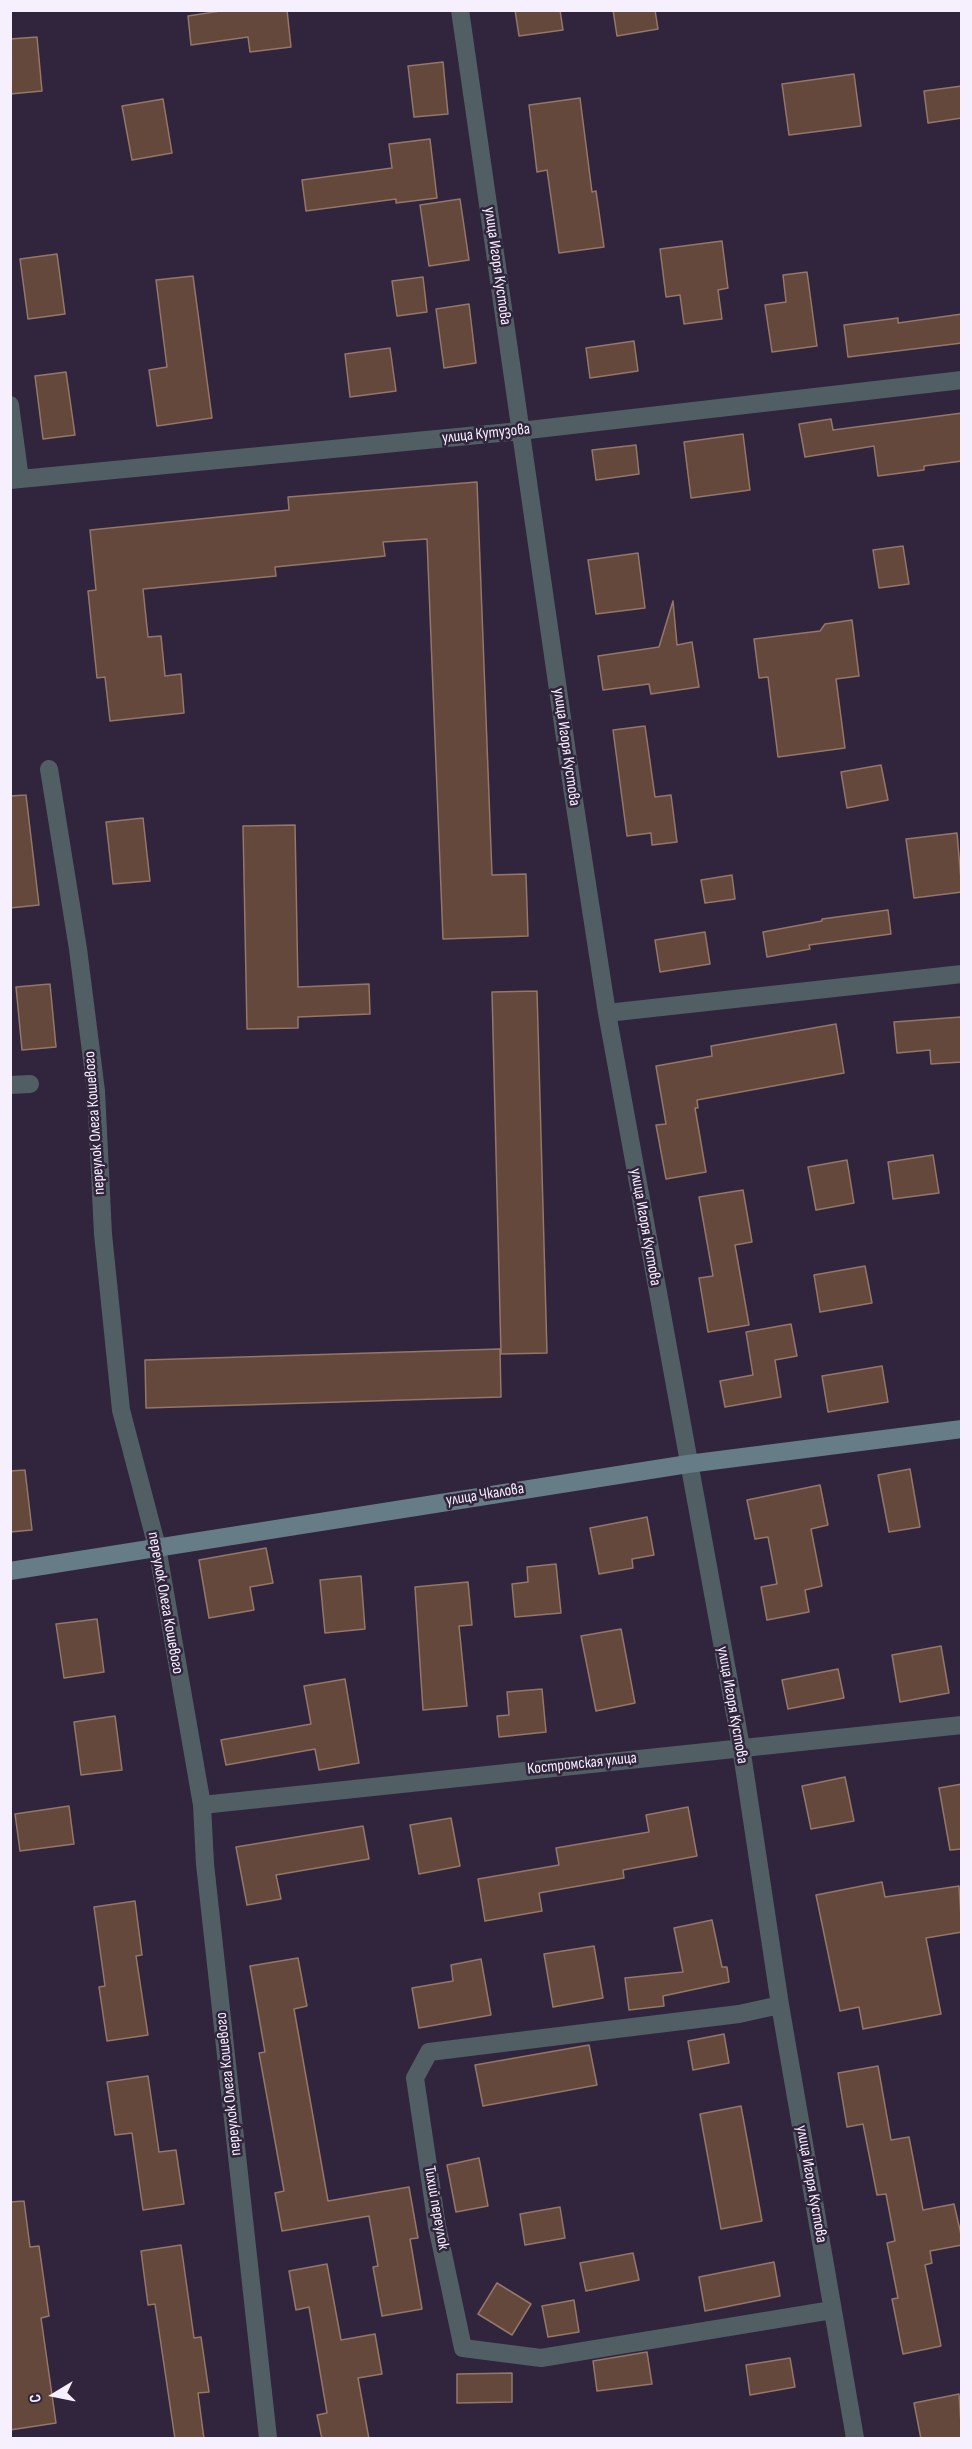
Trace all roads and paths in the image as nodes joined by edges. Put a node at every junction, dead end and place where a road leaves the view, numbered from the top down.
1 (460, 10) edge
2 (962, 380) edge
3 (10, 405) edge
4 (520, 430) junction
5 (15, 479) edge
6 (49, 770) dead end
7 (962, 974) edge
8 (607, 1013) junction
9 (30, 1084) dead end
10 (10, 1086) edge
11 (962, 1429) edge
12 (688, 1464) junction
13 (157, 1546) junction
14 (10, 1571) edge
15 (962, 1725) edge
16 (741, 1747) junction
17 (202, 1806) junction
18 (780, 2005) junction
19 (832, 2310) junction
20 (268, 2439) edge
21 (855, 2439) edge

1 - 4 street, улица Игоря Кустова
2 - 4 street, улица Кутузова
3 - 5 street
4 - 5 street, улица Кутузова
4 - 8 street, улица Игоря Кустова
6 - 13 street, переулок Олега Кошевого
7 - 8 street
8 - 12 street, улица Игоря Кустова
9 - 10 street
11 - 12 street, улица Чкалова
12 - 13 street, улица Чкалова
12 - 16 street, улица Игоря Кустова
13 - 14 street, улица Чкалова
13 - 17 street, переулок Олега Кошевого
15 - 16 street, Костромская улица
16 - 17 street, Костромская улица
16 - 18 street, улица Игоря Кустова
17 - 20 street, переулок Олега Кошевого
18 - 19 street, улица Игоря Кустова
18 - 19 street, Тихий переулок
19 - 21 street, улица Игоря Кустова

